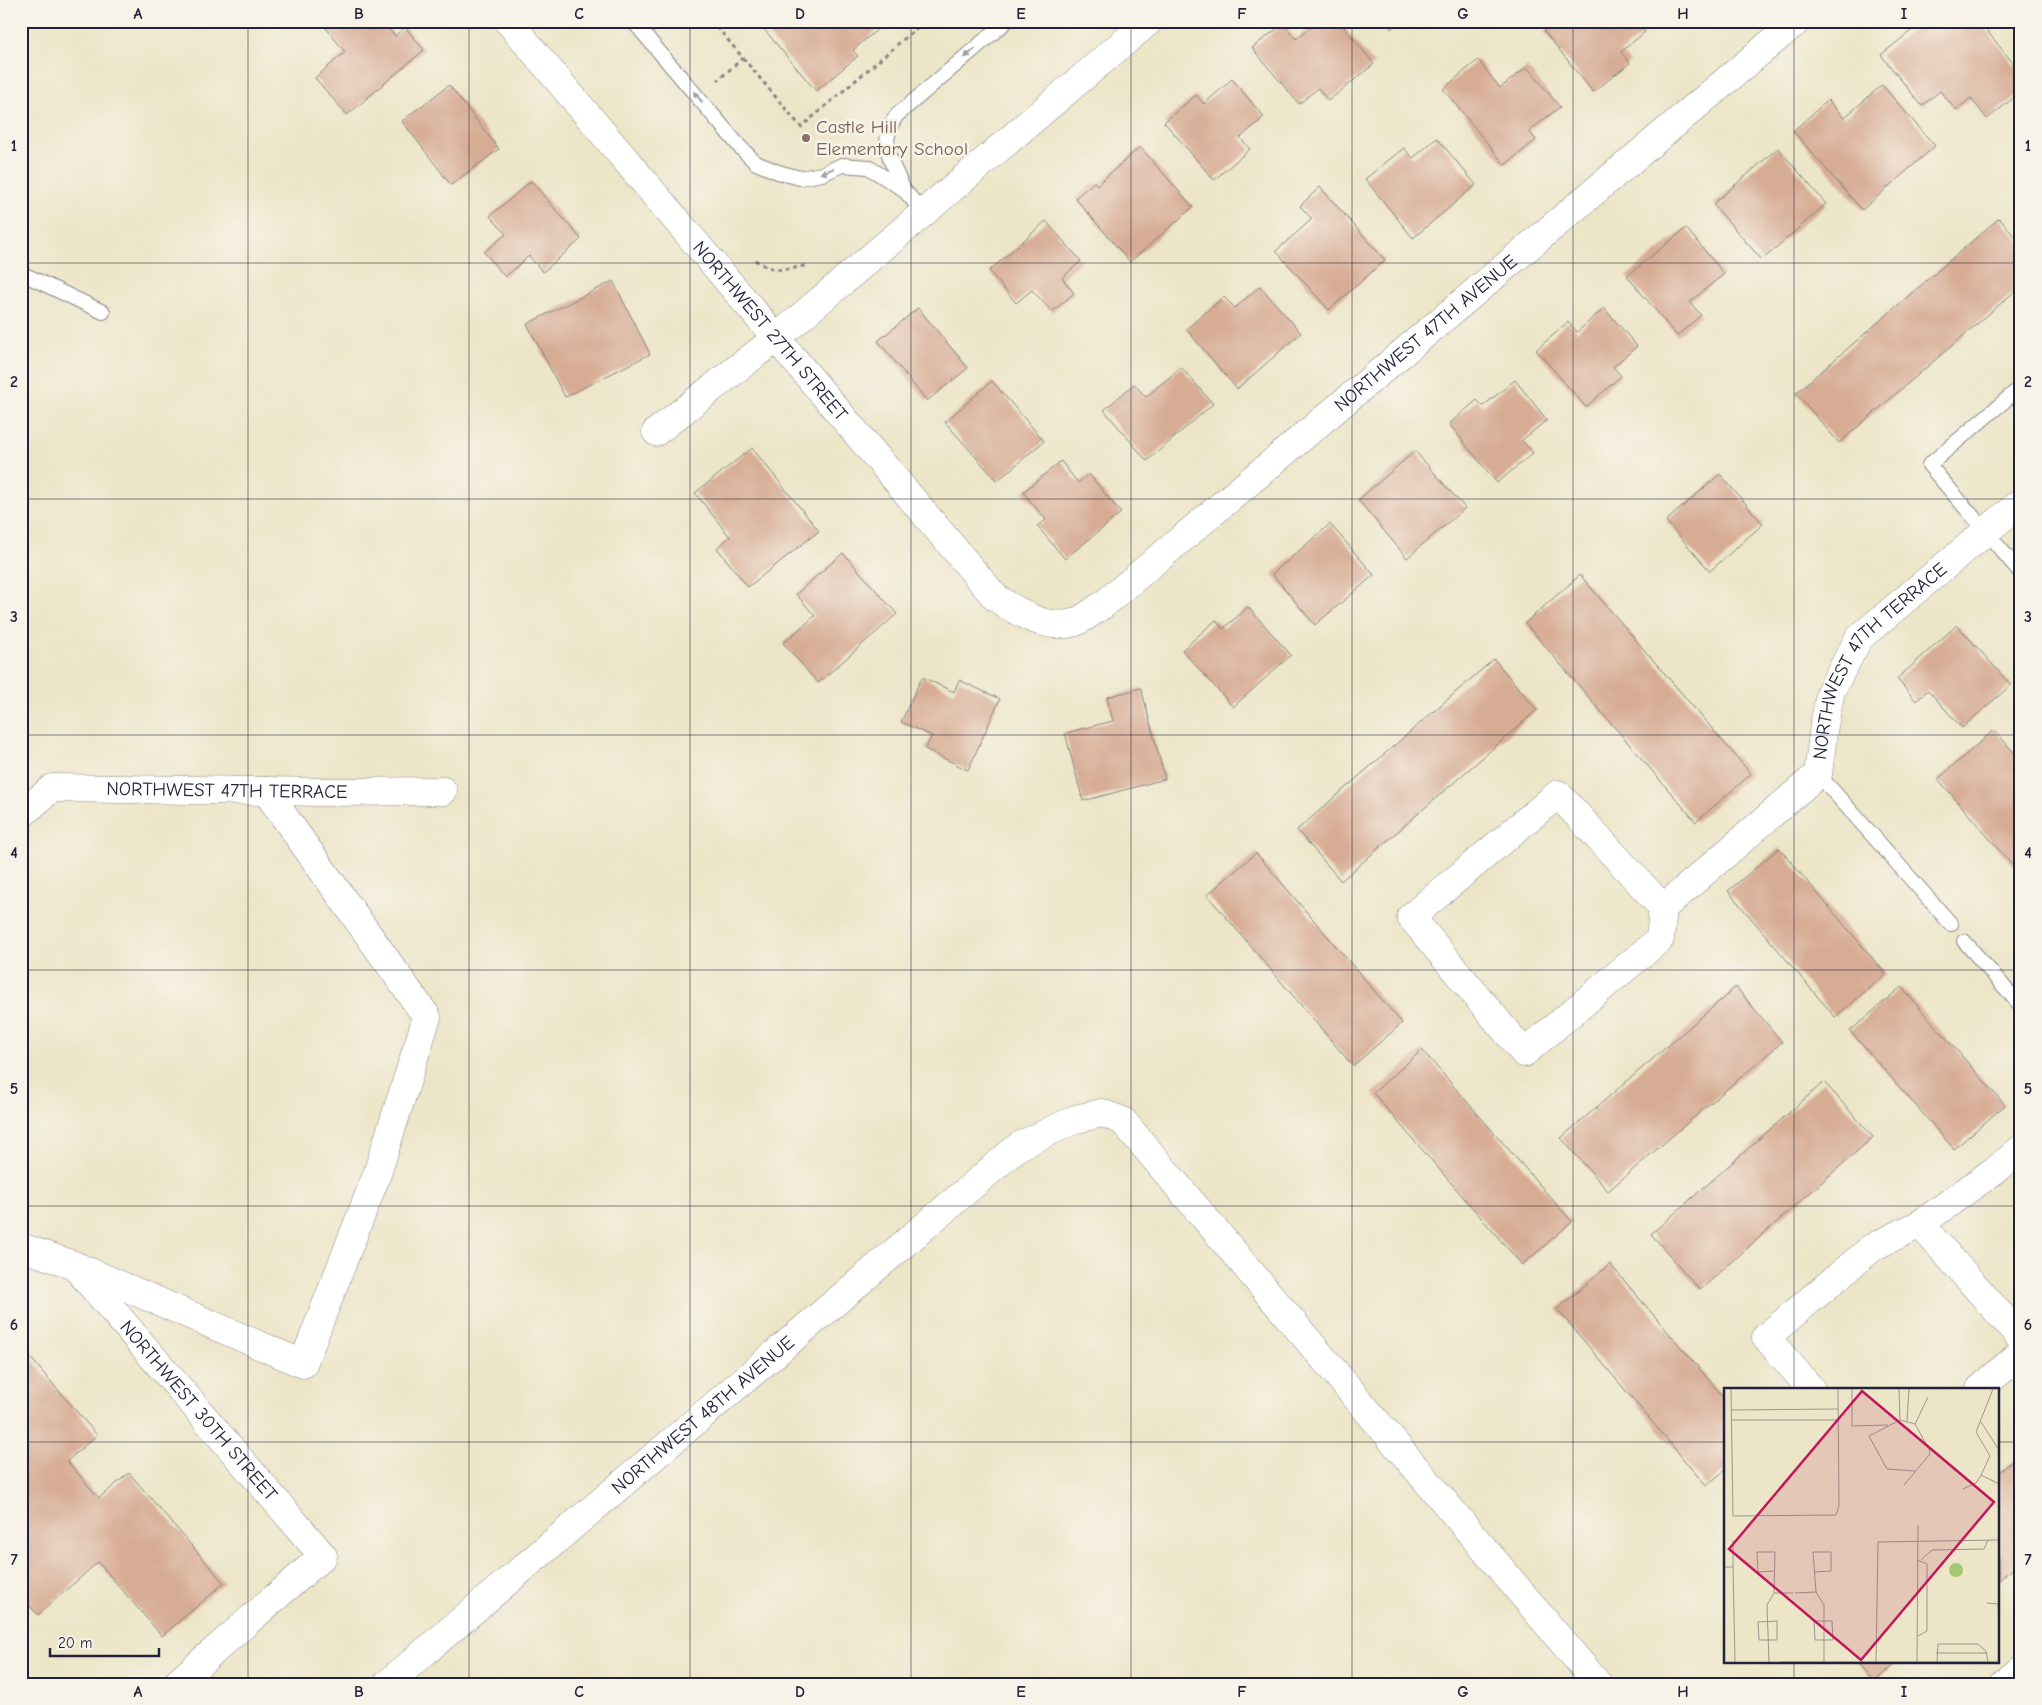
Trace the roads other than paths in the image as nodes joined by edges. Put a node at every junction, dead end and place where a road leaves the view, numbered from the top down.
1 (508, 21) edge
2 (633, 21) edge
3 (1007, 21) edge
4 (1149, 21) edge
5 (1797, 21) edge
6 (903, 189) junction
7 (924, 213) junction
8 (21, 273) edge
9 (103, 312) dead end
10 (775, 339) junction
11 (2021, 387) edge
12 (656, 432) dead end
13 (2021, 502) edge
14 (1985, 532) junction
15 (2021, 573) edge
16 (1047, 624) joint
17 (1818, 774) junction
18 (266, 791) junction
19 (444, 791) dead end
20 (21, 815) edge
21 (1663, 908) junction
22 (1951, 924) dead end
23 (1964, 941) dead end
24 (2021, 1006) edge
25 (2021, 1149) edge
26 (1920, 1224) junction
27 (21, 1247) edge
28 (74, 1265) junction
29 (2021, 1338) edge
30 (2021, 1352) edge
31 (1810, 1388) edge
32 (1981, 1388) edge
33 (2021, 1670) edge
34 (176, 1684) edge
35 (387, 1684) edge
36 (1598, 1684) edge
37 (2004, 1684) edge

1 - 10 street, NORTHWEST 27TH STREET
6 -> 2 lane
3 -> 6 lane
4 - 7 street
5 - 16 street, NORTHWEST 47TH AVENUE
6 - 7 lane
7 - 10 street
8 - 9 lane
10 - 12 street
10 - 16 street, NORTHWEST 27TH STREET
11 - 14 lane
13 - 14 street, NORTHWEST 47TH TERRACE
14 - 15 lane
14 - 17 street, NORTHWEST 47TH TERRACE
17 - 21 street, NORTHWEST 47TH TERRACE
17 - 22 lane
18 - 19 street, NORTHWEST 47TH TERRACE
18 - 20 street, NORTHWEST 47TH TERRACE
18 - 28 street
21 - 21 street
23 - 24 lane
25 - 26 street
26 - 29 street
26 - 31 street
27 - 28 street
28 - 34 street, NORTHWEST 30TH STREET
30 - 32 street
33 - 37 street
35 - 36 street, NORTHWEST 48TH AVENUE

